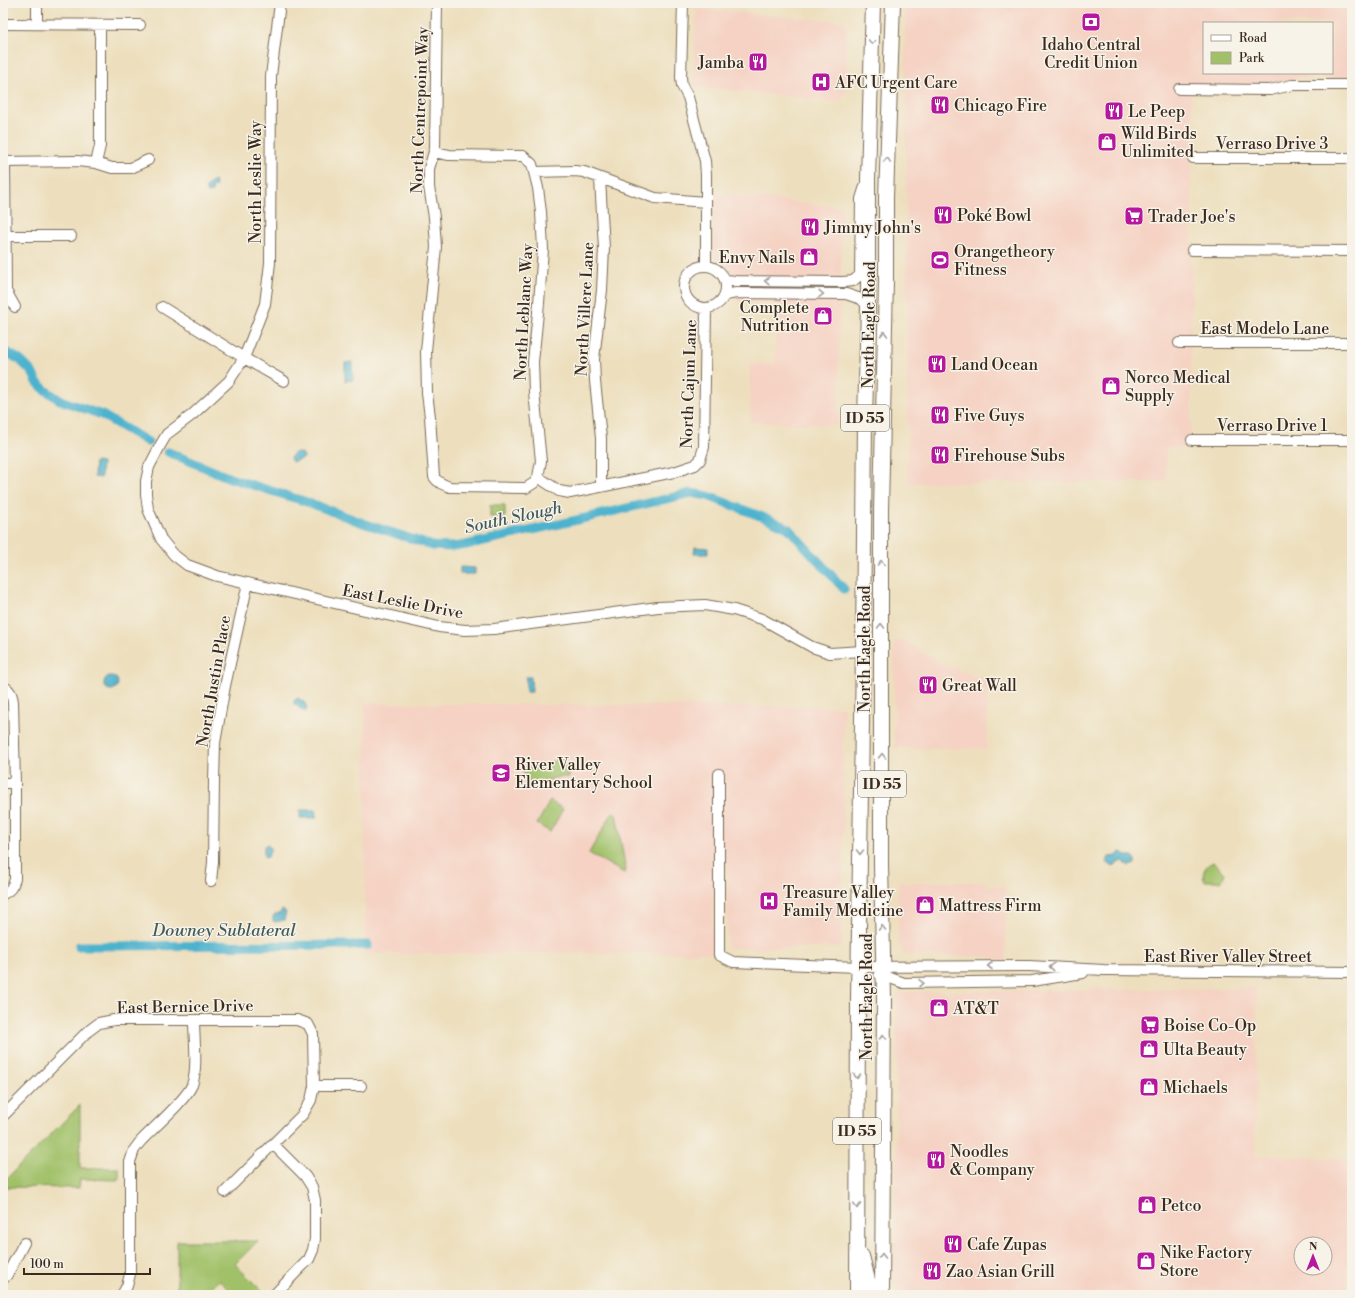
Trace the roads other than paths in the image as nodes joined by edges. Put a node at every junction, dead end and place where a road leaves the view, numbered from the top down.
1 (37, 3) edge
2 (280, 3) edge
3 (437, 3) edge
4 (683, 3) edge
5 (873, 3) edge
6 (893, 3) edge
7 (3, 24) edge
8 (37, 24) junction
9 (100, 24) junction
10 (140, 25) dead end
11 (1352, 85) edge
12 (1179, 89) dead end
13 (434, 152) junction
14 (1193, 158) dead end
15 (1352, 158) edge
16 (148, 160) dead end
17 (4, 162) edge
18 (96, 163) junction
19 (534, 172) junction
20 (600, 179) junction
21 (868, 179) junction
22 (706, 202) junction
23 (4, 205) edge
24 (6, 236) junction
25 (70, 236) dead end
26 (1192, 250) dead end
27 (1352, 251) edge
28 (706, 265) junction
29 (5, 278) edge
30 (726, 280) junction
31 (726, 294) junction
32 (868, 306) junction
33 (14, 307) dead end
34 (162, 307) dead end
35 (706, 308) junction
36 (1179, 343) dead end
37 (1352, 343) edge
38 (244, 358) junction
39 (883, 373) junction
40 (284, 381) dead end
41 (866, 385) junction
42 (1192, 440) dead end
43 (1352, 440) edge
44 (160, 444) joint
45 (538, 477) junction
46 (601, 487) junction
47 (881, 510) junction
48 (248, 583) junction
49 (863, 651) junction
50 (6, 687) edge
51 (719, 774) dead end
52 (3, 783) edge
53 (15, 783) junction
54 (211, 881) dead end
55 (6, 893) edge
56 (858, 967) junction
57 (1104, 970) junction
58 (883, 971) junction
59 (1352, 972) edge
60 (194, 1020) junction
61 (314, 1086) junction
62 (361, 1086) dead end
63 (3, 1116) edge
64 (273, 1144) junction
65 (225, 1192) dead end
66 (857, 1236) junction
67 (24, 1243) dead end
68 (3, 1279) edge
69 (279, 1294) edge
70 (122, 1295) edge
71 (857, 1295) edge
72 (869, 1295) edge
73 (882, 1295) edge

1 - 8 street
2 - 38 street, North Leslie Way
3 - 13 street, North Centrepoint Way
4 - 22 street
5 -> 21 highway, North Eagle Road / ID 55
39 -> 6 highway, North Eagle Road / ID 55
7 - 8 street
8 - 9 street
9 - 10 street
9 - 18 street
11 - 12 street
13 - 19 street
13 - 45 street, North Centrepoint Way
14 - 15 street, Verraso Drive 3
16 - 18 street
17 - 18 street
17 - 23 street
19 - 20 street
19 - 45 street, North Leblanc Way
20 - 22 street
20 - 46 street, North Villere Lane
21 -> 30 street
21 - 32 highway, North Eagle Road / ID 55
22 - 28 street
23 - 24 street
24 - 25 street
24 - 29 street
26 - 27 street
28 - 30 street
28 - 35 street
29 - 33 street
30 - 31 street
31 -> 32 street
31 - 35 street
32 - 39 highway
32 - 41 highway, North Eagle Road / ID 55
34 - 38 street
35 - 46 street, North Cajun Lane
36 - 37 street, East Modelo Lane
38 - 40 street
38 - 44 street, North Leslie Way
39 - 47 highway, North Eagle Road / ID 55
41 - 47 highway
41 - 49 highway, North Eagle Road / ID 55
42 - 43 street, Verraso Drive 1
44 - 48 street, East Leslie Drive
45 - 46 street
58 -> 47 highway, North Eagle Road / ID 55
48 - 49 street, East Leslie Drive
48 - 54 street, North Justin Place
49 -> 56 highway, North Eagle Road / ID 55
50 - 53 street
51 - 56 street, East River Valley Street
52 - 53 street
53 - 55 street
56 - 58 street, East River Valley Street
56 -> 66 highway, North Eagle Road / ID 55
57 -> 58 street, East River Valley Street
58 -> 57 street, East River Valley Street
57 - 59 street, East River Valley Street
73 -> 58 highway, North Eagle Road / ID 55
60 - 61 street, East Bernice Drive
60 - 63 street, East Bernice Drive
60 - 70 street
61 - 62 street
61 - 64 street
64 - 65 street
64 - 69 street
66 - 71 highway, North Eagle Road / ID 55
66 - 72 highway
67 - 68 street

